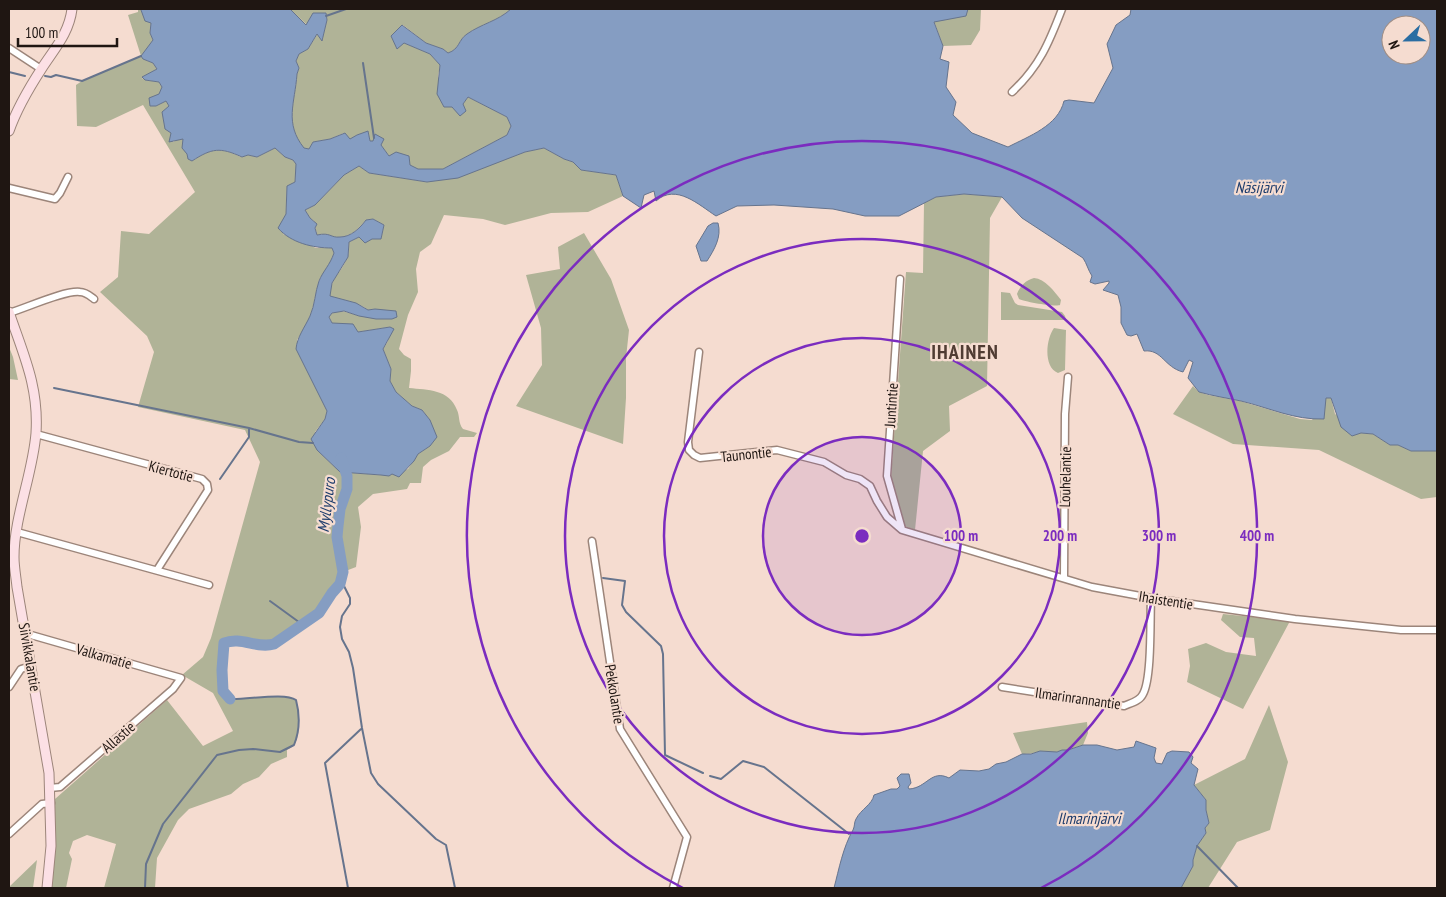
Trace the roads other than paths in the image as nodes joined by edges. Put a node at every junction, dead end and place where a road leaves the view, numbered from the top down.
1 (72, 9) edge
2 (1062, 9) edge
3 (9, 48) edge
4 (41, 69) junction
5 (1012, 92) dead end
6 (9, 131) edge
7 (68, 177) dead end
8 (9, 188) edge
9 (900, 278) dead end
10 (94, 298) dead end
11 (9, 312) edge
12 (699, 352) dead end
13 (1068, 377) dead end
14 (36, 434) junction
15 (902, 530) junction
16 (17, 532) junction
17 (592, 540) dead end
18 (157, 570) junction
19 (1064, 577) junction
20 (209, 585) dead end
21 (13, 588) edge
22 (1151, 598) junction
23 (1437, 630) edge
24 (26, 636) junction
25 (31, 666) junction
26 (181, 678) joint
27 (9, 687) edge
28 (1002, 687) dead end
29 (50, 788) junction
30 (51, 803) junction
31 (9, 834) edge
32 (47, 888) edge
33 (673, 888) edge

1 - 4 main road
2 - 5 street
3 - 4 street
4 - 6 main road
7 - 8 street
9 - 15 street, Juntintie
10 - 11 street
11 - 14 main road, Siivikkalantie
12 - 15 street, Taunontie
13 - 19 street, Louhelantie
14 - 16 main road, Siivikkalantie
14 - 18 street, Kiertotie
15 - 19 street, Ihaistentie
16 - 18 street
16 - 21 main road, Siivikkalantie
17 - 33 street, Pekkolantie
18 - 20 street
19 - 22 street, Ihaistentie
21 - 24 main road, Siivikkalantie
22 - 23 street, Ihaistentie
22 - 28 street, Ilmarinrannantie
24 - 25 main road, Siivikkalantie
24 - 26 street, Valkamatie
25 - 27 street
25 - 29 main road, Siivikkalantie
26 - 29 street, Allastie
29 - 30 main road, Siivikkalantie
30 - 31 street
30 - 32 main road, Siivikkalantie

